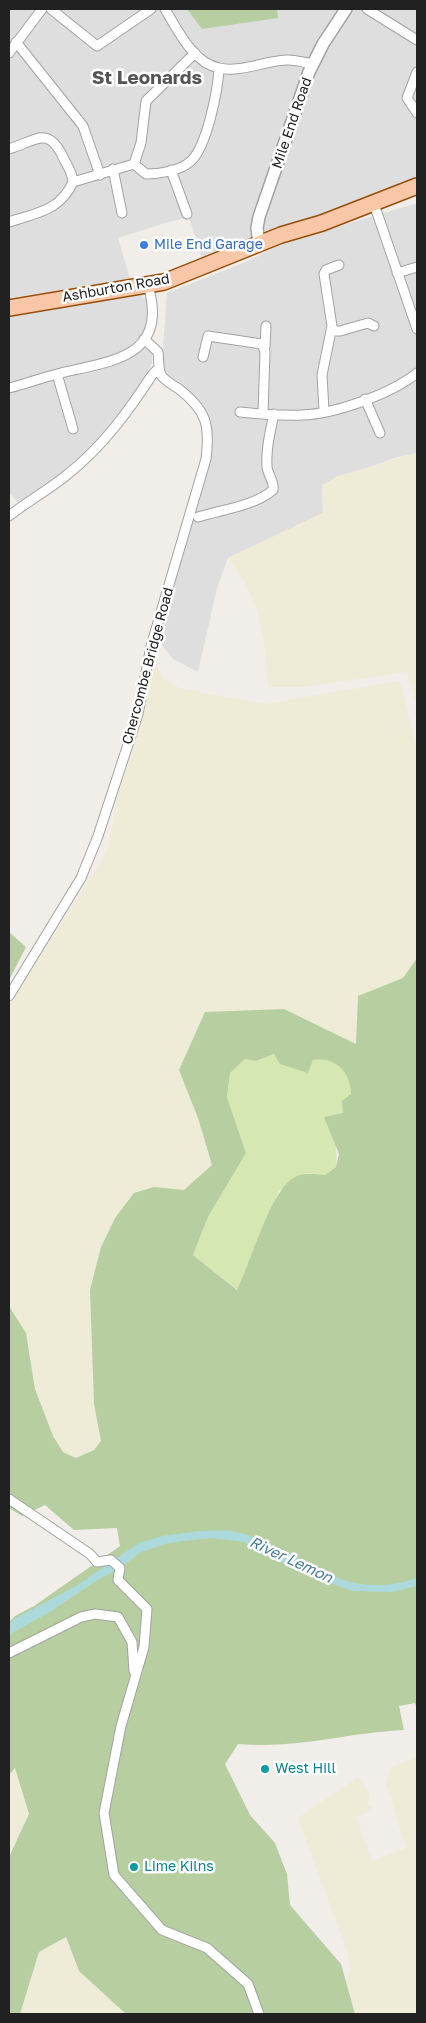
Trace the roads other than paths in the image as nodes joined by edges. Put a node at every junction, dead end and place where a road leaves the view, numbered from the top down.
1 (42, 9) edge
2 (51, 9) edge
3 (152, 9) edge
4 (165, 9) edge
5 (346, 9) edge
6 (367, 9) edge
7 (417, 40) edge
8 (16, 42) junction
9 (9, 53) edge
10 (195, 53) junction
11 (308, 63) dead end
12 (219, 68) junction
13 (417, 72) edge
14 (417, 113) edge
15 (9, 149) edge
16 (134, 164) junction
17 (113, 169) junction
18 (172, 170) junction
19 (100, 175) junction
20 (73, 182) junction
21 (417, 186) edge
22 (374, 204) junction
23 (122, 213) dead end
24 (187, 214) dead end
25 (9, 222) edge
26 (259, 244) junction
27 (339, 264) dead end
28 (417, 267) edge
29 (397, 273) junction
30 (148, 285) junction
31 (9, 308) edge
32 (266, 326) dead end
33 (374, 326) dead end
34 (417, 329) edge
35 (331, 331) junction
36 (144, 339) junction
37 (264, 347) junction
38 (203, 357) dead end
39 (159, 368) junction
40 (417, 373) edge
41 (57, 374) junction
42 (9, 388) edge
43 (364, 399) junction
44 (240, 412) dead end
45 (324, 412) junction
46 (263, 414) junction
47 (274, 414) junction
48 (73, 428) dead end
49 (380, 433) dead end
50 (9, 516) edge
51 (198, 517) dead end
52 (9, 996) edge
53 (9, 1499) edge
54 (9, 1653) edge
55 (134, 1676) junction
56 (259, 2014) edge

1 - 8 street
2 - 3 street
4 - 10 street
5 - 26 street, Mile End Road
6 - 7 street
8 - 9 street
8 - 19 street
10 - 12 street
10 - 16 street
11 - 12 street
12 - 18 street
13 - 14 street
15 - 20 street
16 - 17 street
16 - 18 street
17 - 19 street
17 - 23 street
18 - 24 street
19 - 20 street
20 - 25 street
21 - 22 main road, Ashburton Road
22 - 26 main road, Ashburton Road
22 - 29 street
26 - 30 main road, Ashburton Road
27 - 35 street
28 - 29 street
29 - 34 street
30 - 31 main road, Ashburton Road
30 - 36 street
32 - 37 street
33 - 35 street
35 - 45 street
36 - 39 street, Chercombe Bridge Road
36 - 41 street
37 - 38 street
37 - 46 street
39 - 50 street
39 - 52 street, Chercombe Bridge Road
40 - 43 street
41 - 42 street
41 - 48 street
43 - 45 street
43 - 49 street
44 - 46 street
45 - 47 street
46 - 47 street
47 - 51 street
53 - 55 street
54 - 55 street
55 - 56 street

